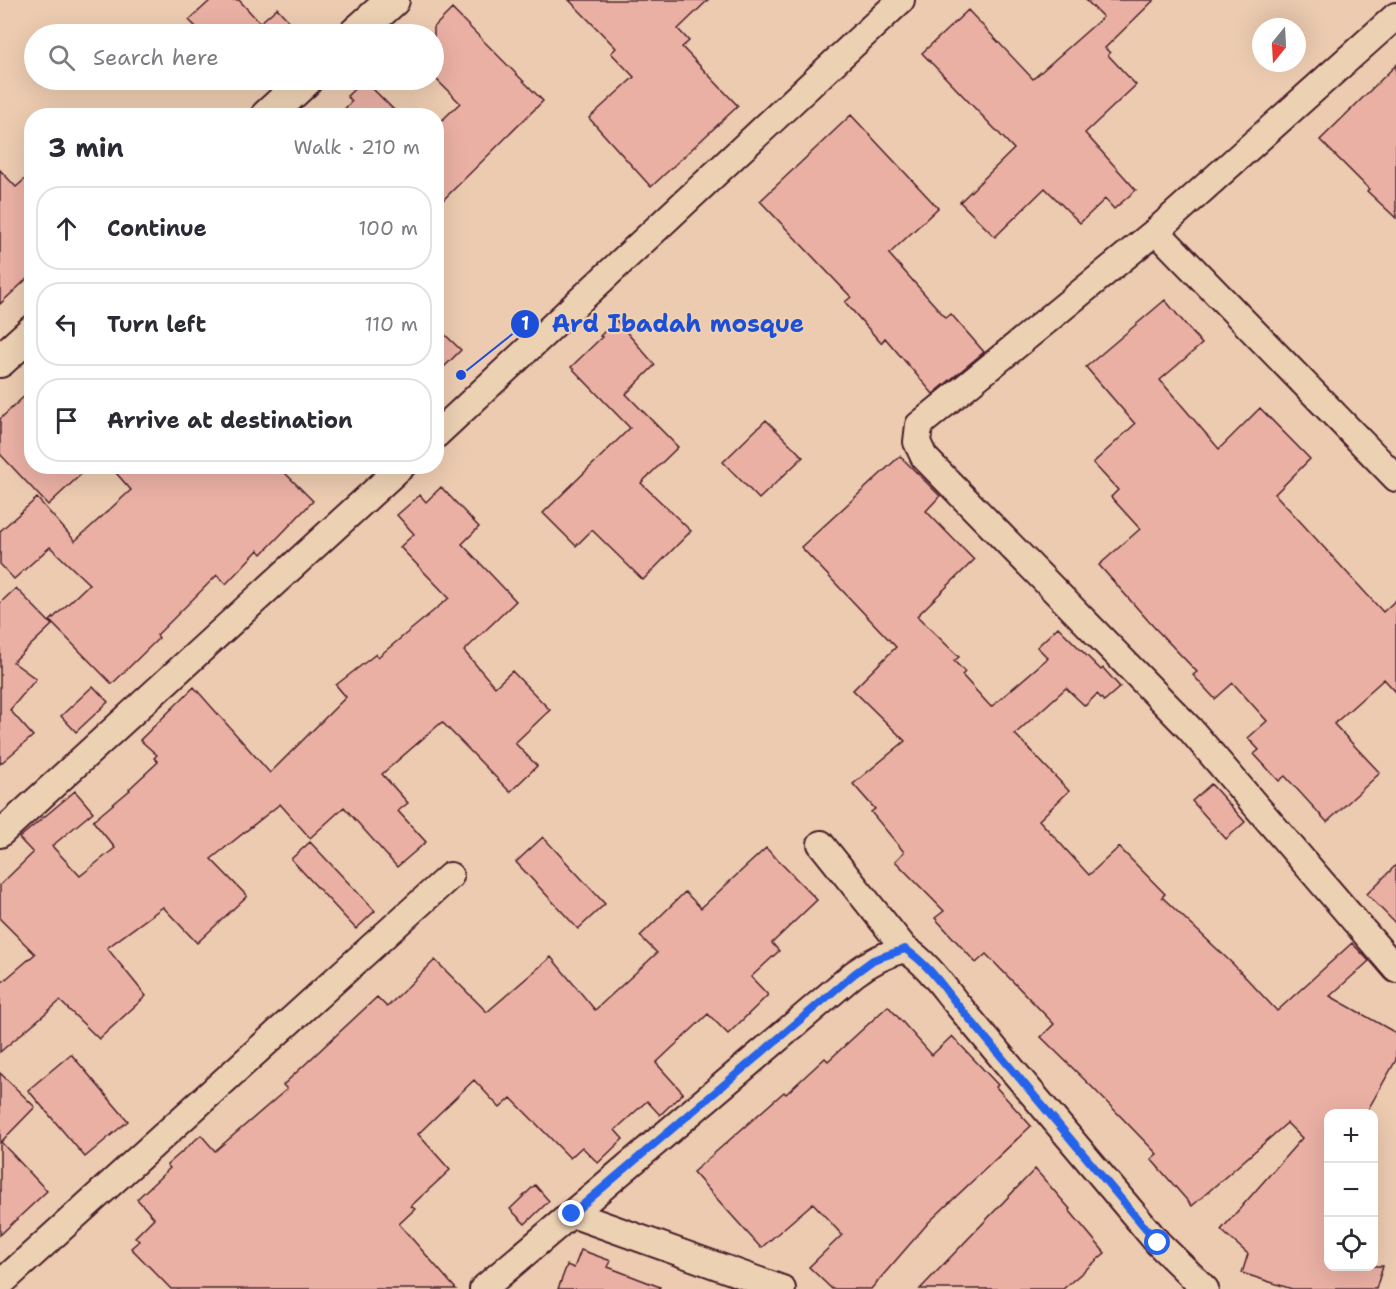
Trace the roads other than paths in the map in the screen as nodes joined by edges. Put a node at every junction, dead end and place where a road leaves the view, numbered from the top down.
1 (393, 0) edge
2 (901, 0) edge
3 (1396, 16) edge
4 (366, 24) edge
5 (295, 90) edge
6 (276, 108) edge
7 (1156, 231) junction
8 (24, 339) edge
9 (0, 361) edge
10 (444, 428) edge
11 (393, 474) edge
12 (1396, 478) edge
13 (0, 834) edge
14 (821, 844) dead end
15 (450, 876) dead end
16 (905, 949) junction
17 (1396, 969) edge
18 (572, 1214) junction
19 (0, 1284) edge
20 (483, 1289) edge
21 (782, 1289) edge
22 (1205, 1289) edge

1 - 4 street
2 - 10 street
3 - 7 street
5 - 6 street
7 - 12 street
7 - 17 street
8 - 9 street
11 - 13 street
14 - 16 street
15 - 19 street
16 - 18 street
16 - 22 street
18 - 20 street
18 - 21 street

